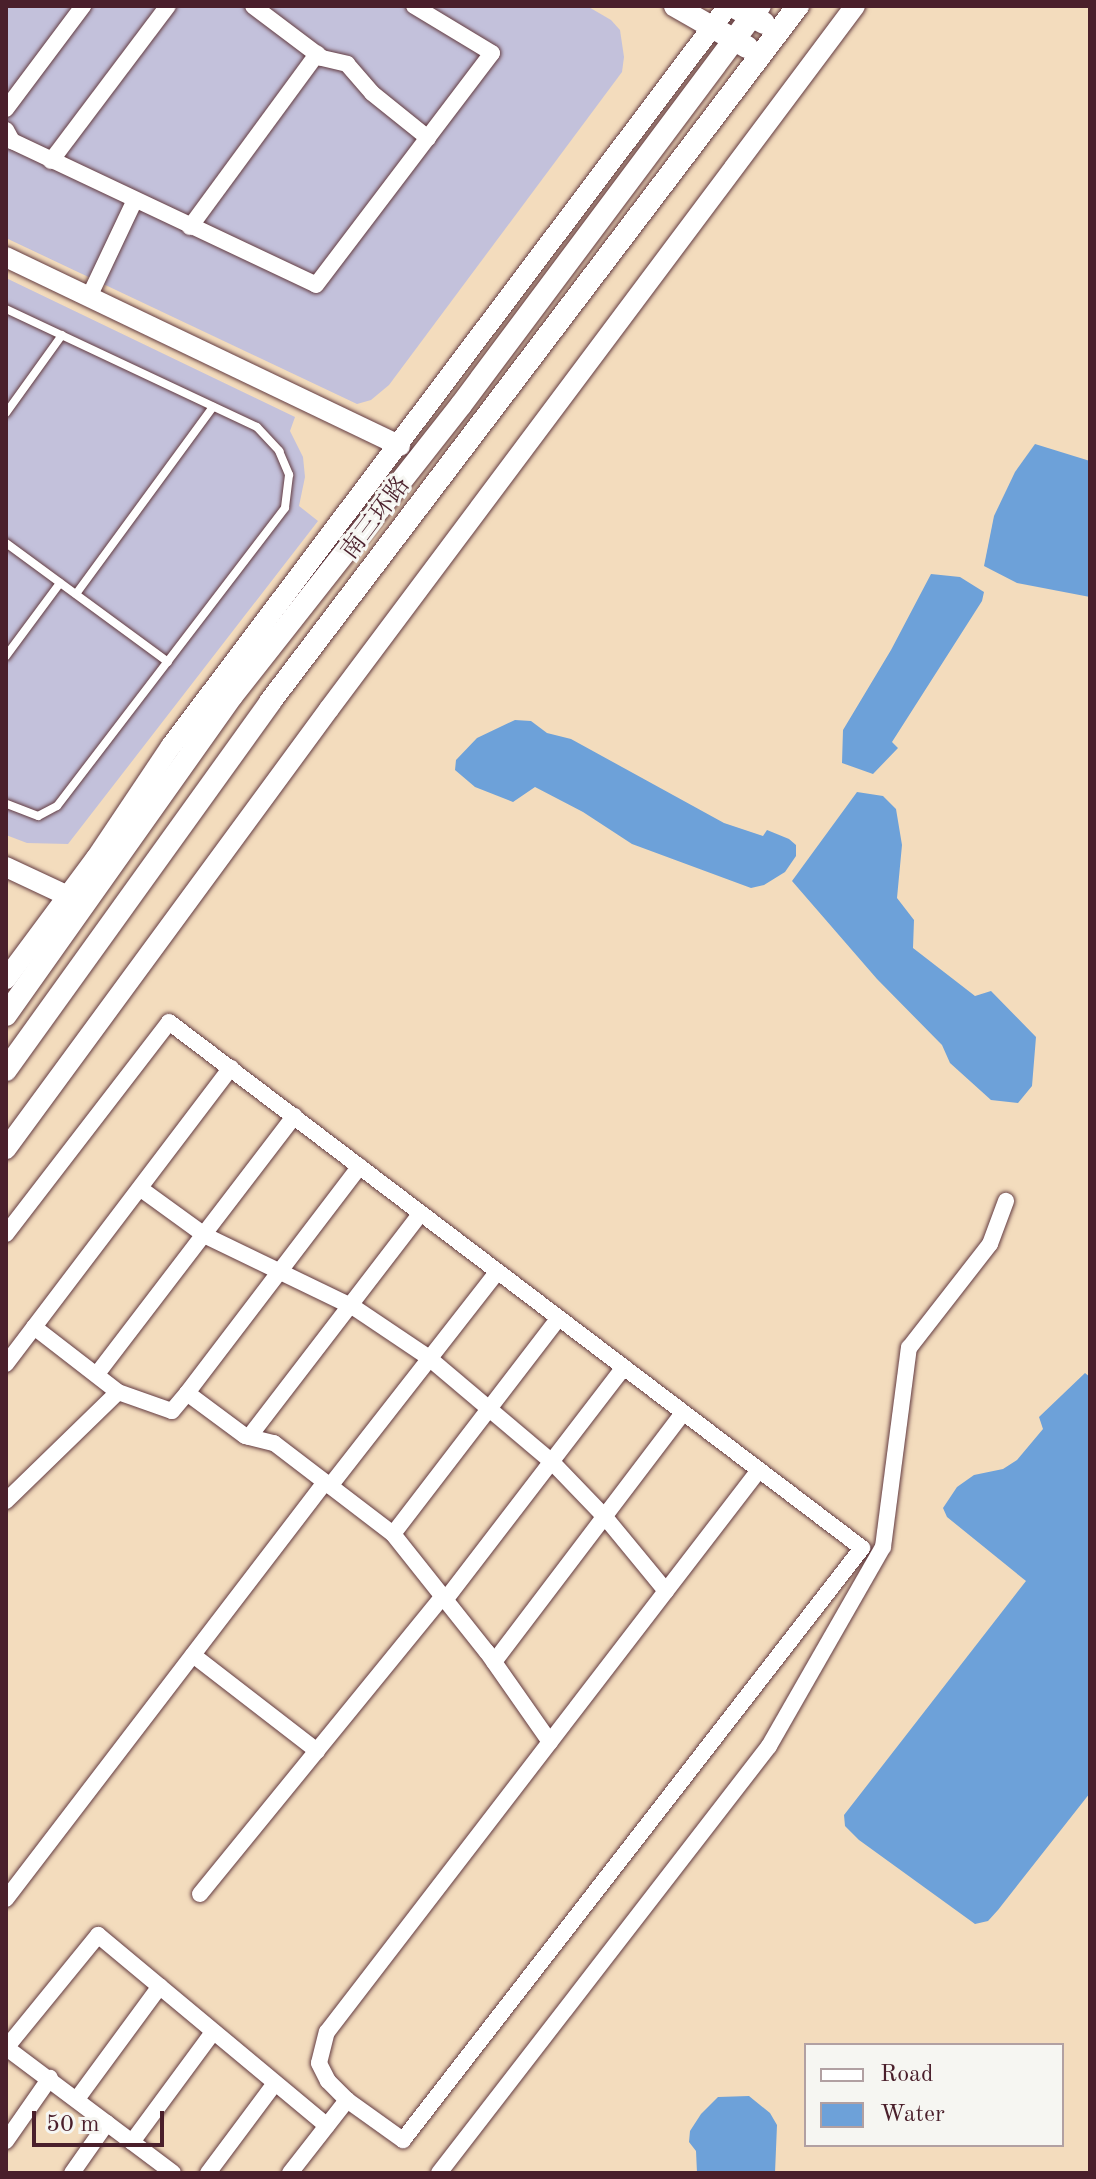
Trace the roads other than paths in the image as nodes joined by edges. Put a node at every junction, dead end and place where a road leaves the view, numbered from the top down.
1 (83, 6) edge
2 (168, 6) edge
3 (414, 6) edge
4 (675, 6) edge
5 (798, 6) edge
6 (855, 6) edge
7 (258, 8) edge
8 (743, 9) edge
9 (712, 27) junction
10 (779, 31) junction
11 (735, 40) junction
12 (317, 54) junction
13 (761, 55) junction
14 (6, 109) edge
15 (6, 130) edge
16 (428, 138) junction
17 (51, 161) junction
18 (134, 202) junction
19 (190, 227) junction
20 (6, 257) edge
21 (89, 297) junction
22 (6, 309) edge
23 (62, 335) junction
24 (213, 407) junction
25 (6, 413) edge
26 (400, 446) junction
27 (6, 543) edge
28 (60, 583) junction
29 (76, 594) junction
30 (6, 656) edge
31 (168, 662) junction
32 (6, 804) edge
33 (6, 867) edge
34 (68, 896) junction
35 (6, 979) edge
36 (6, 1015) edge
37 (231, 1068) junction
38 (6, 1070) edge
39 (294, 1116) junction
40 (6, 1149) edge
41 (360, 1166) junction
42 (141, 1189) junction
43 (1006, 1201) dead end
44 (421, 1213) junction
45 (6, 1234) edge
46 (206, 1236) junction
47 (281, 1270) junction
48 (497, 1272) junction
49 (350, 1306) junction
50 (559, 1318) junction
51 (34, 1327) junction
52 (429, 1358) junction
53 (6, 1364) edge
54 (624, 1367) junction
55 (97, 1374) junction
56 (118, 1392) junction
57 (187, 1393) junction
58 (491, 1408) junction
59 (683, 1413) junction
60 (249, 1437) junction
61 (552, 1462) junction
62 (759, 1470) junction
63 (328, 1484) junction
64 (6, 1501) edge
65 (605, 1517) junction
66 (393, 1534) junction
67 (666, 1591) junction
68 (445, 1598) junction
69 (193, 1655) junction
70 (494, 1662) junction
71 (550, 1742) junction
72 (317, 1751) junction
73 (200, 1894) dead end
74 (6, 1899) edge
75 (160, 1986) junction
76 (213, 2032) junction
77 (7, 2049) edge
78 (50, 2078) junction
79 (275, 2083) junction
80 (77, 2099) junction
81 (347, 2100) junction
82 (107, 2123) junction
83 (327, 2126) junction
84 (6, 2141) edge
85 (132, 2142) junction
86 (72, 2173) edge
87 (173, 2173) edge
88 (208, 2173) edge
89 (290, 2173) edge
90 (439, 2173) edge

1 - 14 street
2 - 17 street
3 - 16 street
4 - 9 main road
5 - 10 main road, 南三环路
6 - 40 street
7 - 12 street
8 - 9 street
8 - 10 main road
8 - 11 main road, 南三环路
9 - 11 main road
9 - 26 street
10 - 13 main road, 南三环路
11 - 13 main road
11 - 36 main road, 南三环路
12 - 16 street
12 - 19 street
13 - 38 main road, 南三环路
15 - 17 street
16 - 19 street
17 - 18 street
18 - 19 street
18 - 21 street
20 - 21 street
21 - 26 street
22 - 23 lane
23 - 24 lane
23 - 25 lane
24 - 29 lane
24 - 31 lane
26 - 34 street
27 - 28 lane
28 - 29 lane
28 - 30 lane
29 - 31 lane
31 - 32 lane
33 - 34 street
34 - 35 street
37 - 39 street
37 - 42 street
37 - 45 street
39 - 41 street
39 - 46 street
41 - 44 street
41 - 47 street
42 - 46 street
42 - 51 street
43 - 90 street
44 - 48 street
44 - 49 street
46 - 47 street
46 - 55 street
47 - 49 street
47 - 57 street
48 - 50 street
48 - 52 street
49 - 52 street
49 - 60 street
50 - 54 street
50 - 58 street
51 - 53 street
51 - 55 street
52 - 58 street
52 - 63 street
54 - 59 street
54 - 61 street
55 - 56 street
56 - 57 street
56 - 64 street
57 - 60 street
58 - 61 street
58 - 66 street
59 - 62 street
59 - 65 street
60 - 63 street
61 - 65 street
61 - 68 street
62 - 67 street
62 - 81 street
63 - 66 street
63 - 69 street
65 - 67 street
65 - 70 street
66 - 68 street
67 - 71 street
68 - 70 street
68 - 72 street
69 - 72 street
69 - 74 street
70 - 71 street
71 - 81 street
72 - 73 street
75 - 76 street
75 - 77 street
75 - 80 street
76 - 79 street
76 - 85 street
77 - 78 street
78 - 80 street
78 - 84 street
79 - 83 street
79 - 88 street
80 - 82 street
81 - 83 street
82 - 85 street
82 - 86 street
83 - 89 street
85 - 87 street

